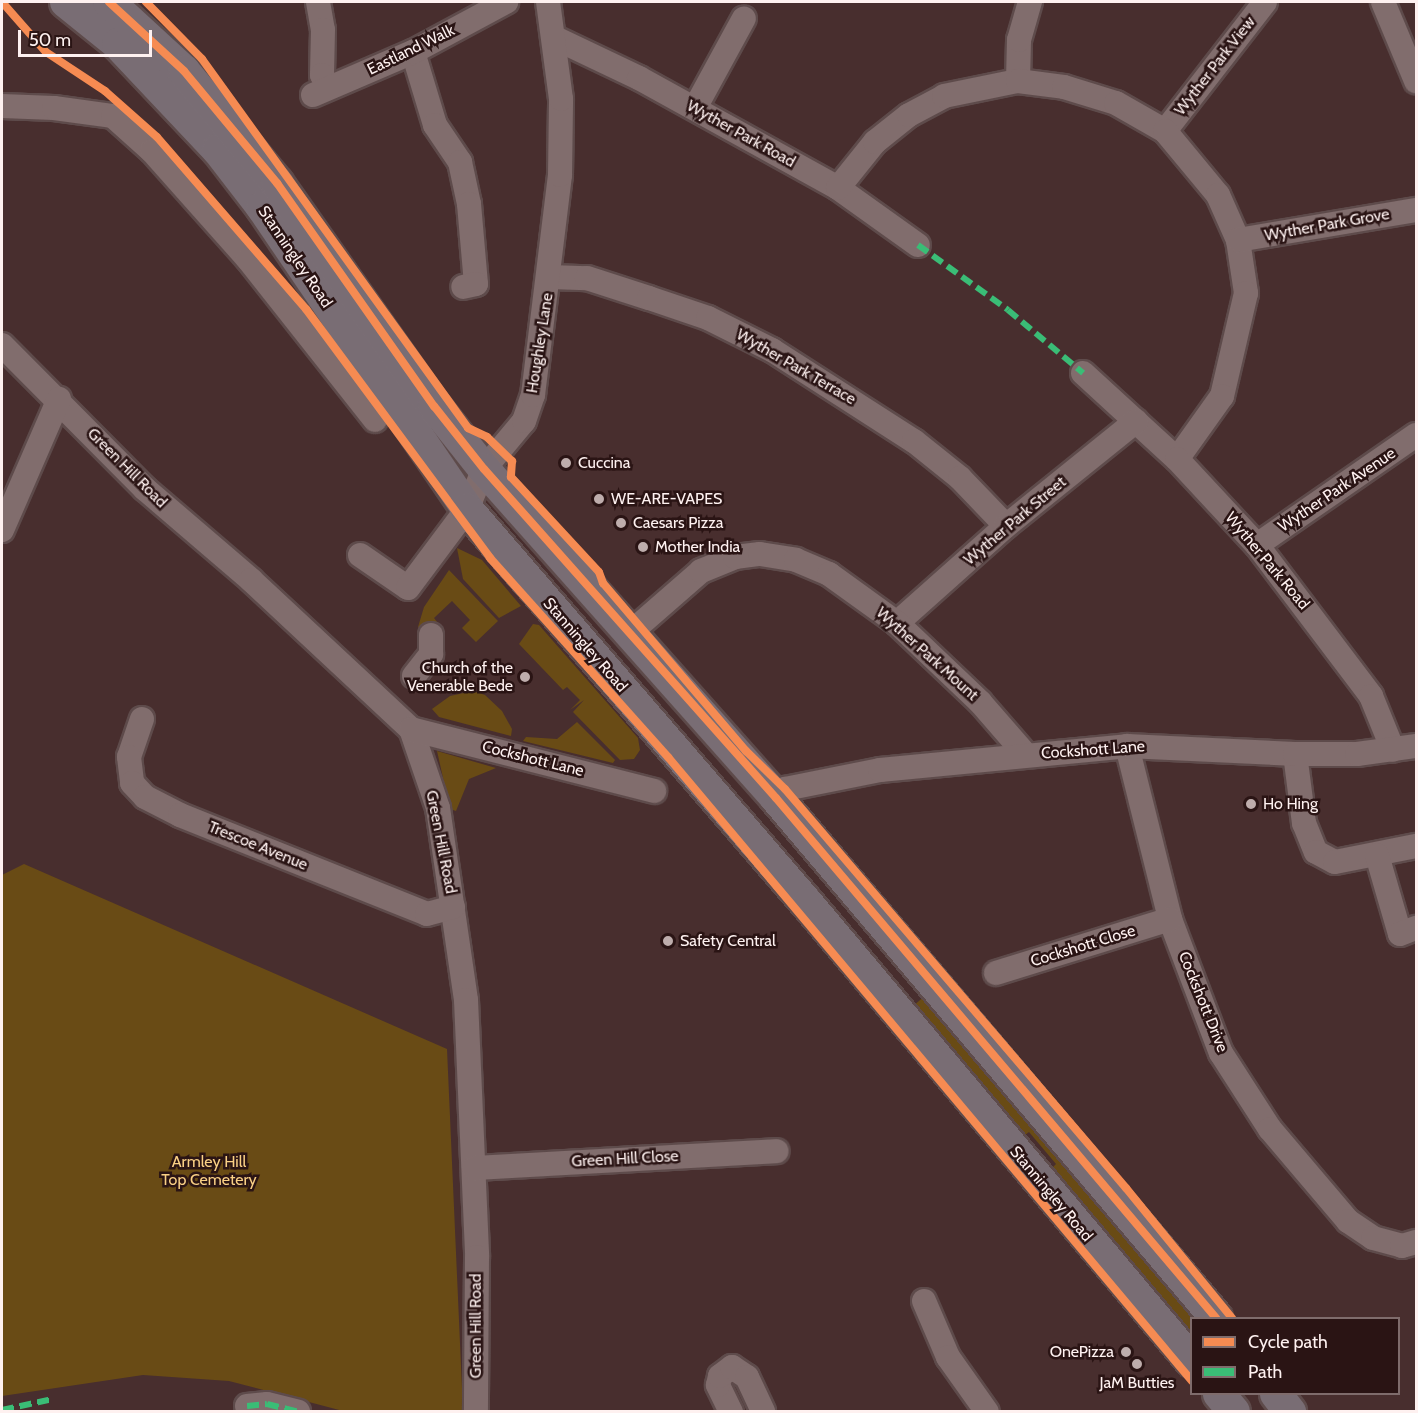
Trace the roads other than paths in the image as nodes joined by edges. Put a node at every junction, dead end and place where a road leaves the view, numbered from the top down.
1 (66, 2) edge
2 (109, 2) edge
3 (318, 2) edge
4 (506, 2) edge
5 (548, 2) edge
6 (1030, 2) edge
7 (1265, 2) edge
8 (1383, 2) edge
9 (477, 8) edge
10 (744, 18) dead end
11 (555, 38) junction
12 (413, 52) junction
13 (1018, 81) junction
14 (1416, 81) edge
15 (2, 106) edge
16 (695, 108) junction
17 (1165, 131) junction
18 (838, 188) junction
19 (1416, 210) edge
20 (1238, 240) junction
21 (918, 245) dead end
22 (550, 276) junction
23 (463, 287) dead end
24 (2, 345) edge
25 (1083, 373) dead end
26 (59, 399) junction
27 (375, 420) dead end
28 (1136, 421) junction
29 (1416, 435) edge
30 (1177, 459) junction
31 (484, 469) junction
32 (467, 509) junction
33 (1006, 526) junction
34 (2, 530) edge
35 (1257, 544) junction
36 (360, 555) dead end
37 (897, 624) junction
38 (630, 633) junction
39 (431, 635) dead end
40 (414, 676) dead end
41 (142, 719) dead end
42 (411, 729) junction
43 (1127, 746) junction
44 (1405, 748) edge
45 (1026, 754) junction
46 (1295, 754) junction
47 (654, 791) dead end
48 (776, 798) junction
49 (718, 799) junction
50 (1416, 846) edge
51 (1377, 855) junction
52 (808, 904) junction
53 (453, 907) junction
54 (1170, 919) junction
55 (1416, 928) edge
56 (885, 932) junction
57 (996, 973) dead end
58 (873, 984) junction
59 (777, 1151) dead end
60 (474, 1168) junction
61 (1416, 1242) edge
62 (924, 1301) dead end
63 (1215, 1317) edge
64 (1190, 1360) edge
65 (1220, 1395) edge
66 (1277, 1395) edge
67 (247, 1406) dead end
68 (298, 1412) edge
69 (476, 1412) edge
70 (731, 1412) edge
71 (763, 1412) edge
72 (987, 1412) edge
73 (1234, 1412) edge
74 (1290, 1412) edge

1 - 32 main road, Stanningley Road
2 - 31 main road, Stanningley Road
3 - 12 street, Eastland Walk
4 - 9 street, Eastland Walk
5 - 11 street, Houghley Lane
6 - 13 street
7 - 17 street, Wyther Park View
8 - 14 street
9 - 12 street, Eastland Walk
10 - 16 street
11 - 16 street, Wyther Park Road
11 - 22 street, Houghley Lane
12 - 23 street
13 - 17 street
13 - 18 street
15 - 27 street, Stanningley Road
16 - 18 street, Wyther Park Road
17 - 20 street
18 - 21 street, Wyther Park Road
19 - 20 street, Wyther Park Grove
20 - 30 street
22 - 31 street, Houghley Lane
22 - 33 street, Wyther Park Terrace
24 - 26 street, Green Hill Road
25 - 28 street, Wyther Park Road
26 - 34 street
26 - 42 street, Green Hill Road
28 - 30 street, Wyther Park Road
28 - 33 street, Wyther Park Street
29 - 35 street, Wyther Park Avenue
30 - 35 street, Wyther Park Road
31 - 32 street, Houghley Lane
31 - 38 main road, Stanningley Road
32 - 36 street, Houghley Lane
32 - 49 main road, Stanningley Road
33 - 37 street, Wyther Park Street
35 - 44 street, Wyther Park Road
37 - 38 street, Wyther Park Mount
37 - 45 street, Wyther Park Mount
38 - 48 main road, Stanningley Road
39 - 40 street
41 - 53 street, Trescoe Avenue
42 - 47 street, Cockshott Lane
42 - 53 street, Green Hill Road
43 - 45 street, Cockshott Lane
43 - 46 street, Cockshott Lane
43 - 54 street, Cockshott Drive
44 - 46 street, Cockshott Lane
45 - 48 street, Cockshott Lane
46 - 51 street
48 - 49 main road
48 - 52 main road
48 - 56 main road, Stanningley Road
49 - 52 main road, Stanningley Road
50 - 51 street
51 - 55 street
52 - 58 main road, Stanningley Road
53 - 60 street, Green Hill Road
54 - 57 street, Cockshott Close
54 - 61 street, Cockshott Drive
56 - 58 main road
56 - 63 main road, Stanningley Road
58 - 64 main road, Stanningley Road
59 - 60 street, Green Hill Close
60 - 69 street, Green Hill Road
62 - 72 street
65 - 73 main road
66 - 74 main road
67 - 68 street
70 - 71 street

